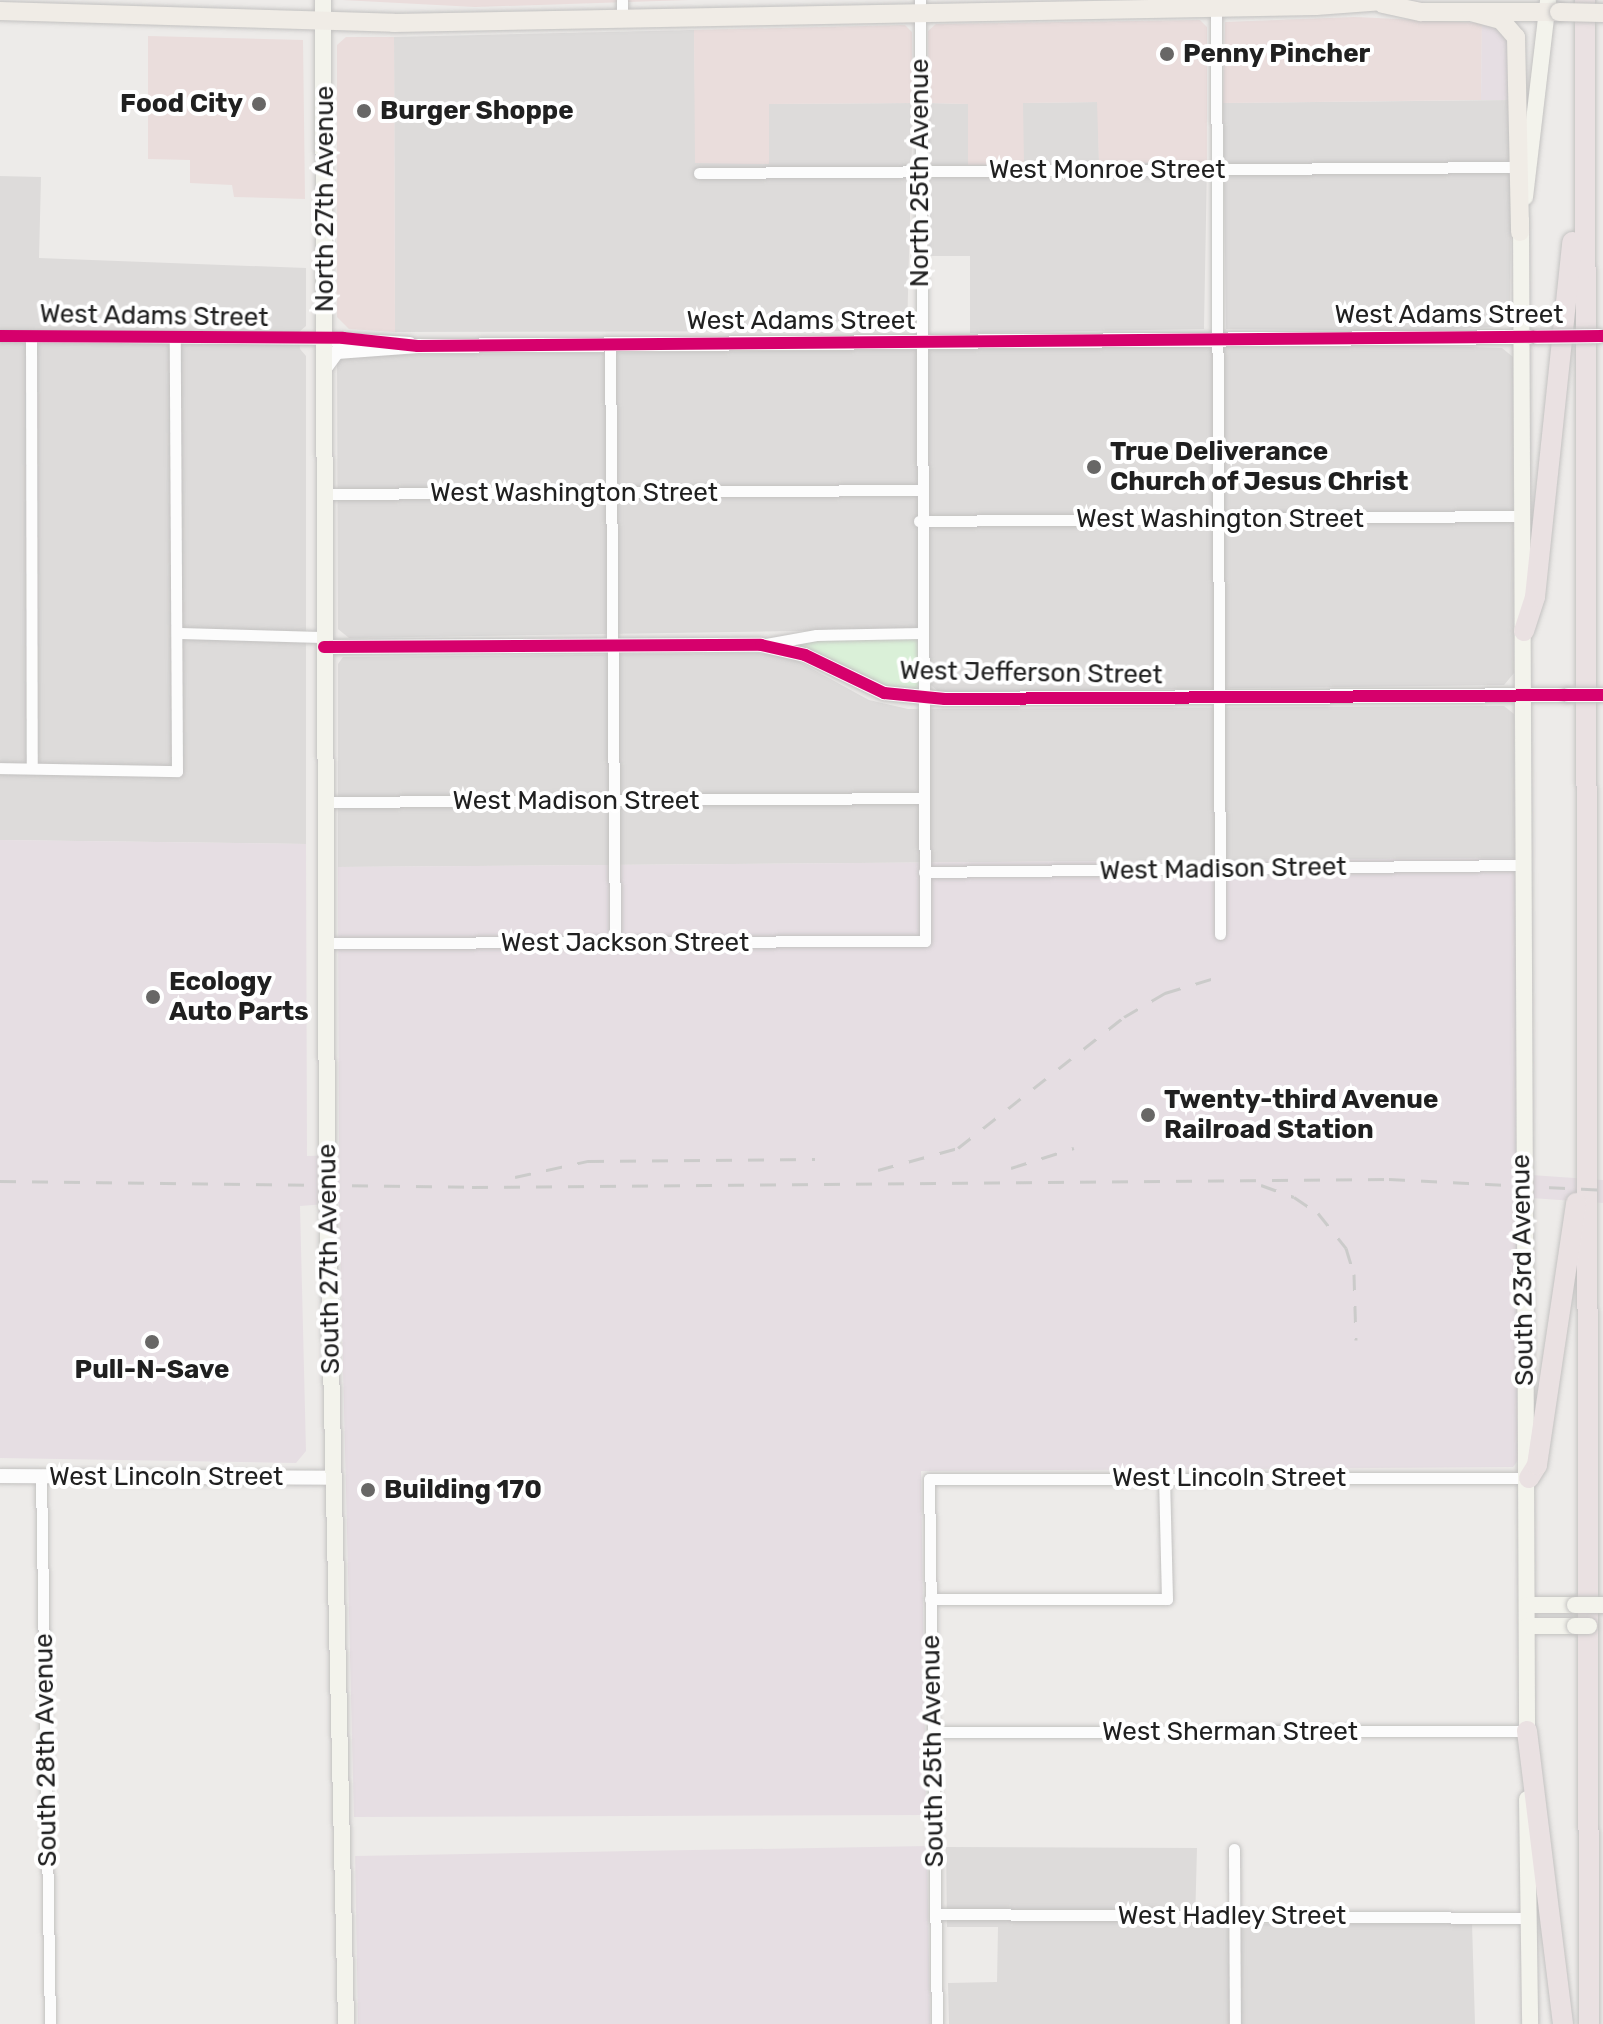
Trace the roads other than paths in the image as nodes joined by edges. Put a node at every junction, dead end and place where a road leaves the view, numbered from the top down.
1 (323, 0) edge
2 (1585, 0) edge
3 (1390, 2) edge
4 (920, 6) edge
5 (119, 7) edge
6 (1216, 7) junction
7 (1551, 8) edge
8 (622, 10) edge
9 (0, 11) edge
10 (1471, 12) junction
11 (1603, 13) edge
12 (323, 23) junction
13 (1515, 167) junction
14 (1215, 170) junction
15 (921, 171) junction
16 (699, 173) dead end
17 (1582, 179) junction
18 (1520, 232) junction
19 (0, 336) edge
20 (31, 336) junction
21 (1603, 336) edge
22 (1528, 337) junction
23 (175, 338) junction
24 (325, 339) junction
25 (1216, 339) junction
26 (918, 342) junction
27 (610, 344) junction
28 (418, 346) junction
29 (326, 367) junction
30 (919, 490) junction
31 (610, 493) junction
32 (326, 494) junction
33 (1521, 516) junction
34 (1217, 519) junction
35 (919, 521) junction
36 (1524, 631) junction
37 (177, 633) junction
38 (921, 633) junction
39 (324, 642) junction
40 (612, 645) junction
41 (761, 645) junction
42 (1603, 695) edge
43 (1524, 696) junction
44 (1217, 697) junction
45 (922, 698) junction
46 (0, 768) edge
47 (32, 768) junction
48 (923, 798) junction
49 (613, 800) junction
50 (325, 802) junction
51 (1523, 865) junction
52 (1219, 869) junction
53 (924, 872) junction
54 (1220, 934) dead end
55 (326, 943) junction
56 (615, 944) junction
57 (1586, 1128) junction
58 (0, 1476) edge
59 (41, 1476) junction
60 (332, 1478) junction
61 (1529, 1478) junction
62 (929, 1479) joint
63 (1164, 1479) junction
64 (930, 1599) junction
65 (1527, 1605) junction
66 (1603, 1605) edge
67 (1527, 1626) junction
68 (1603, 1626) edge
69 (1527, 1731) junction
70 (933, 1732) junction
71 (1234, 1849) dead end
72 (936, 1914) junction
73 (1235, 1916) junction
74 (1528, 1918) junction
75 (50, 2024) edge
76 (346, 2024) edge
77 (937, 2024) edge
78 (1235, 2024) edge
79 (1530, 2024) edge
80 (1563, 2024) edge
81 (1589, 2024) edge

1 - 12 main road, North 27th Avenue
2 - 17 highway
3 - 6 main road
3 - 10 main road
4 - 6 main road
4 - 8 main road
4 - 15 street, North 25th Avenue
5 - 9 main road
5 - 12 main road
6 - 14 street
7 - 10 main road
7 - 11 main road, bridge
7 - 18 main road, South 23rd Avenue
8 - 12 main road
10 - 13 main road
12 - 24 main road, North 27th Avenue
13 - 14 street, West Monroe Street
13 - 18 main road
14 - 15 street, West Monroe Street
14 - 25 street
15 - 16 street, West Monroe Street
15 - 26 street, North 25th Avenue
17 - 36 highway
17 - 57 highway
18 - 22 main road, South 23rd Avenue
19 - 20 street, West Adams Street
20 - 23 street, West Adams Street
20 - 47 street
21 - 22 street, West Adams Street, bridge
22 - 25 street, West Adams Street
22 - 33 main road, South 23rd Avenue
23 - 24 street, West Adams Street
23 - 37 street
24 - 28 street, West Adams Street
24 - 29 main road, North 27th Avenue
25 - 26 street, West Adams Street
25 - 34 street
26 - 27 street, West Adams Street
26 - 30 street, North 25th Avenue
27 - 28 street, West Adams Street
27 - 31 street
28 - 29 street, West Adams Street
29 - 32 main road, North 27th Avenue
30 - 31 street, West Washington Street
30 - 35 street
31 - 32 street, West Washington Street
31 - 40 street
32 - 39 main road, South 27th Avenue
33 - 34 street, West Washington Street
33 - 36 main road, South 23rd Avenue
34 - 35 street, West Washington Street
34 - 44 street
35 - 38 street
36 - 43 main road, South 23rd Avenue
37 - 39 street, West Jefferson Street
37 - 47 street
38 - 41 street, West Jefferson Street
38 - 45 street
39 - 40 street, West Jefferson Street
39 - 50 main road, South 27th Avenue
40 - 41 street, West Jefferson Street
40 - 49 street
41 - 45 street, West Jefferson Street
42 - 43 street, West Jefferson Street, bridge
43 - 44 street, West Jefferson Street
43 - 51 main road, South 23rd Avenue
44 - 45 street, West Jefferson Street
44 - 52 street
45 - 48 street
46 - 47 street
48 - 49 street, West Madison Street
48 - 53 street
49 - 50 street, West Madison Street
49 - 56 street
50 - 55 main road, South 27th Avenue
51 - 52 street, West Madison Street
51 - 61 main road, South 23rd Avenue
52 - 53 street, West Madison Street
52 - 54 street
53 - 56 street, West Jackson Street
55 - 56 street, West Jackson Street
55 - 60 main road, South 27th Avenue
57 - 61 highway
57 - 81 highway
58 - 59 street, West Lincoln Street
59 - 60 street, West Lincoln Street
59 - 75 street, South 28th Avenue
60 - 76 main road, South 27th Avenue
61 - 63 street, West Lincoln Street
61 - 65 main road, South 23rd Avenue
62 - 63 street, West Lincoln Street
62 - 64 street, South 25th Avenue
63 - 64 street
64 - 70 street, South 25th Avenue
65 - 66 main road, bridge
65 - 67 main road, South 23rd Avenue
67 - 68 main road, bridge
67 - 69 main road, South 23rd Avenue
69 - 70 street, West Sherman Street
69 - 74 main road, South 23rd Avenue
69 - 80 highway
70 - 72 street, South 25th Avenue
71 - 73 street
72 - 73 street, West Hadley Street
72 - 77 street, South 25th Avenue
73 - 74 street, West Hadley Street
73 - 78 street
74 - 79 main road, South 23rd Avenue

